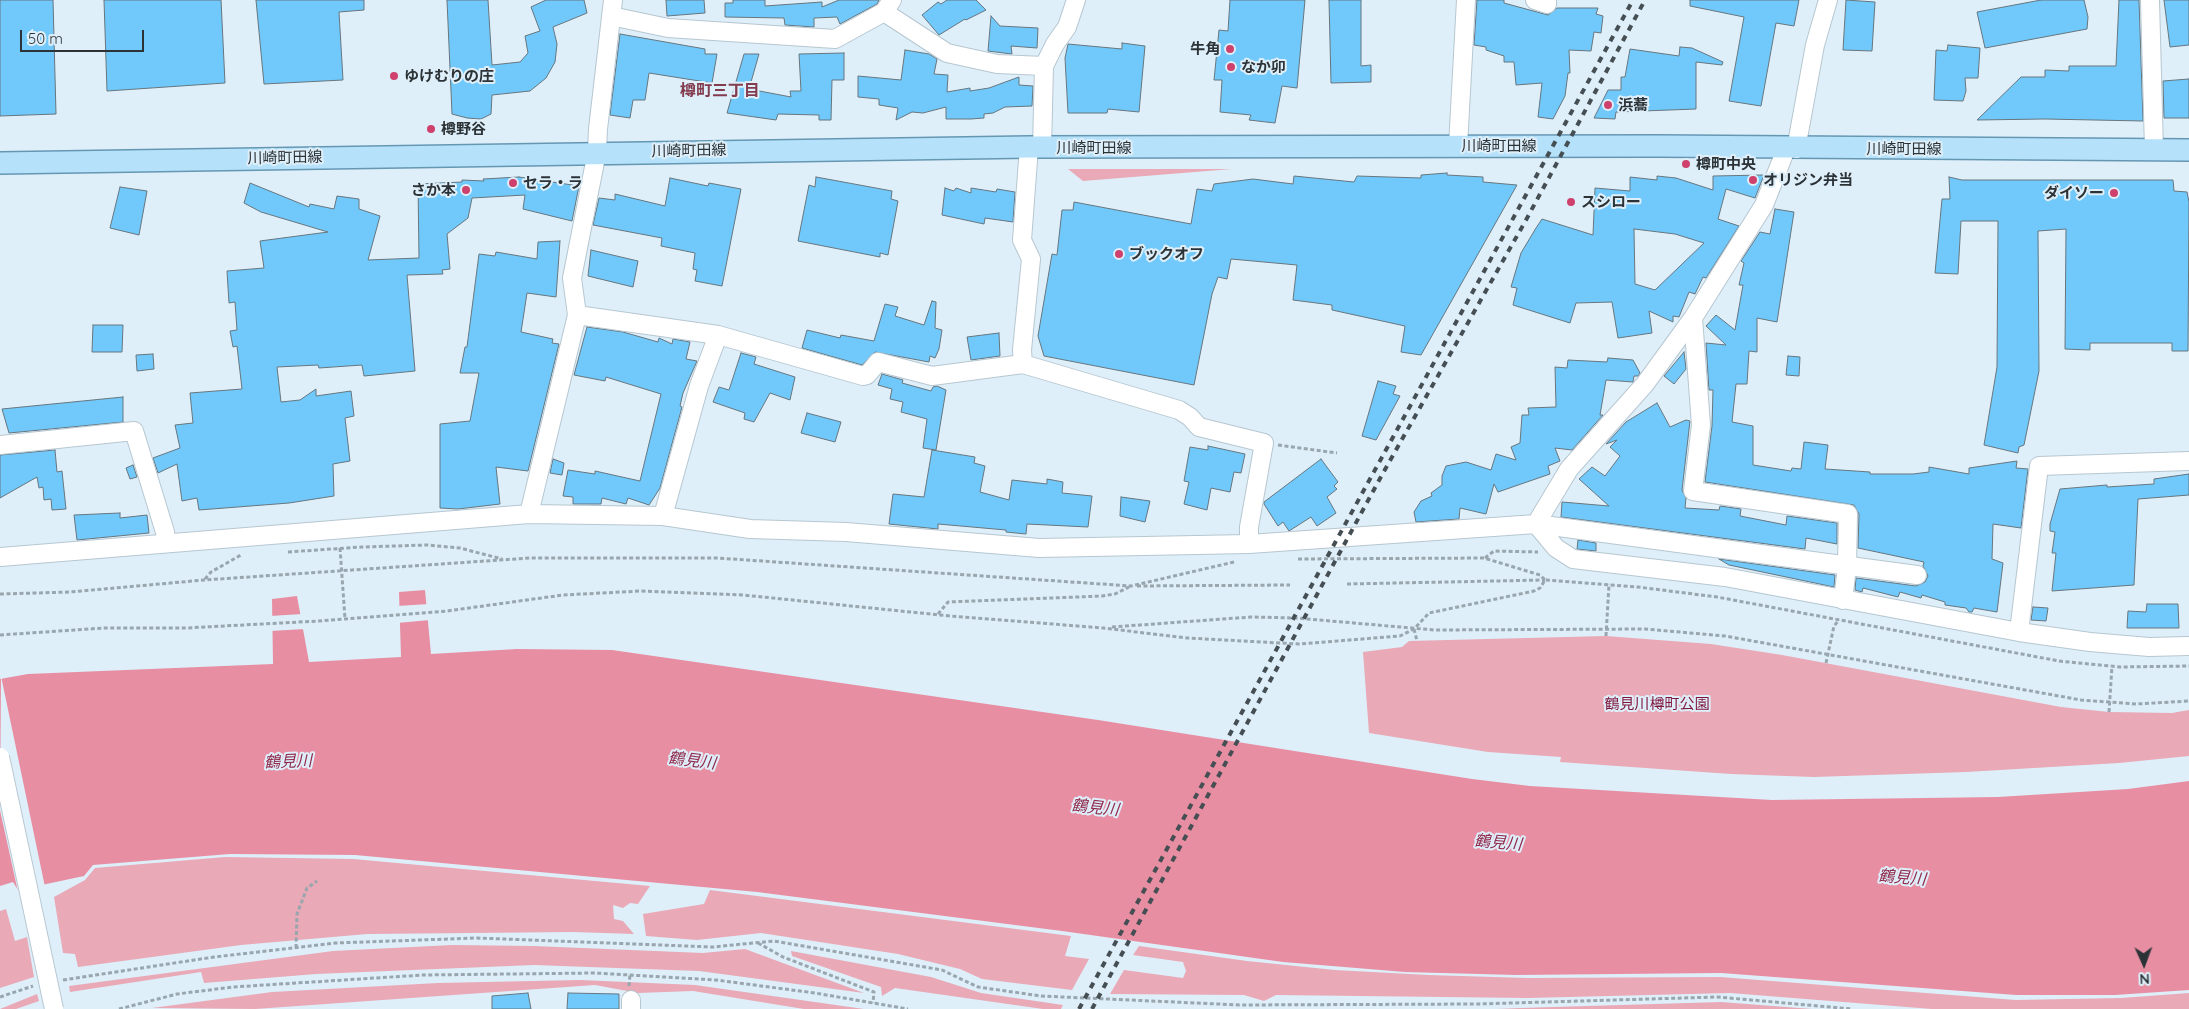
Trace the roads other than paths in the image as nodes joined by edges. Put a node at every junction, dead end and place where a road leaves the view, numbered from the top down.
1 (1076, 0) edge
2 (1466, 0) edge
3 (1535, 0) edge
4 (1547, 0) edge
5 (1828, 0) edge
6 (2150, 0) edge
7 (888, 6) edge
8 (612, 8) edge
9 (1044, 66) junction
10 (1458, 146) junction
11 (1035, 148) junction
12 (1791, 149) junction
13 (2154, 150) junction
14 (2189, 150) edge
15 (597, 152) junction
16 (0, 163) edge
17 (577, 315) junction
18 (1693, 318) junction
19 (718, 335) junction
20 (1023, 364) junction
21 (0, 445) edge
22 (2189, 461) edge
23 (529, 514) junction
24 (663, 516) junction
25 (1536, 524) junction
26 (166, 543) junction
27 (1249, 544) junction
28 (0, 557) edge
29 (1847, 567) junction
30 (1917, 575) dead end
31 (1842, 607) junction
32 (2019, 632) junction
33 (2189, 646) edge
34 (0, 757) edge
35 (54, 1009) edge

1 - 9 street
2 - 10 street
3 - 4 street
5 - 12 street
6 - 13 street
7 - 8 street
7 - 9 street
8 - 15 street
9 - 11 street
10 - 11 main road, 川崎町田線
10 - 12 main road, 川崎町田線
11 - 15 main road, 川崎町田線
11 - 20 street
12 - 13 main road, 川崎町田線
12 - 18 street
13 - 14 main road, 川崎町田線
15 - 16 main road, 川崎町田線
15 - 17 street
17 - 19 street
17 - 23 street
18 - 25 street
18 - 29 street
19 - 20 street
19 - 24 street
20 - 27 street
21 - 26 street
22 - 32 street
23 - 24 street
23 - 26 street
24 - 27 street
25 - 27 street
25 - 29 street
25 - 31 street
26 - 28 street
29 - 30 street
29 - 31 street
31 - 32 street
32 - 33 street
34 - 35 street, bridge

